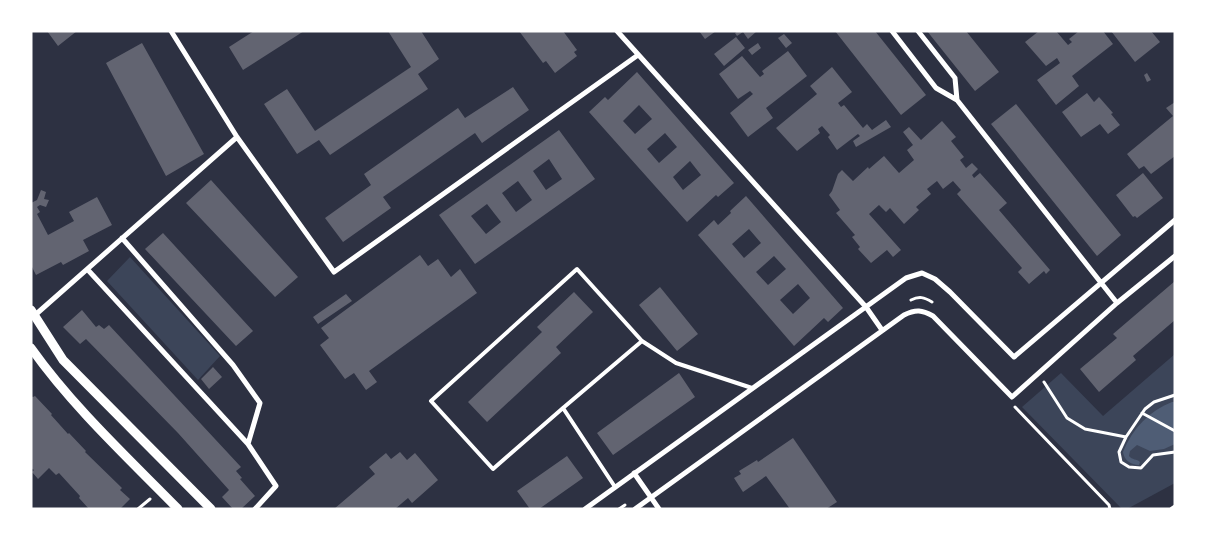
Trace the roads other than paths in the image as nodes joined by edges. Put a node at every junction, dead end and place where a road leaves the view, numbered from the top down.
1 (171, 31) edge
2 (617, 31) edge
3 (892, 31) edge
4 (918, 31) edge
5 (638, 55) junction
6 (957, 100) junction
7 (237, 137) junction
8 (1175, 220) edge
9 (122, 238) junction
10 (1175, 256) edge
11 (88, 270) junction
12 (1100, 282) junction
13 (1117, 304) junction
14 (866, 307) junction
15 (33, 313) edge
16 (882, 330) junction
17 (642, 341) junction
18 (31, 348) edge
19 (752, 388) junction
20 (564, 408) junction
21 (248, 444) junction
22 (634, 473) junction
23 (615, 487) junction
24 (651, 497) junction
25 (178, 509) edge
26 (211, 509) edge
27 (255, 509) edge
28 (584, 509) edge
29 (635, 509) edge
30 (659, 509) edge

1 - 7 street
2 - 5 street
3 - 6 street
4 - 6 street
5 - 7 street
5 - 14 street
6 - 12 street
7 - 9 street
8 - 12 street
9 - 11 street
9 - 21 street
10 - 13 street
11 - 15 street
11 - 21 street
12 - 13 street
12 - 14 street
13 - 16 street
14 - 16 street
14 - 19 street
15 - 26 street
16 - 24 street
17 - 19 lane
17 - 20 lane
17 - 20 lane
18 - 25 street
19 - 22 street
20 - 23 lane
21 - 27 street
22 - 23 street
22 - 24 street
23 - 28 street
24 - 29 street
24 - 30 street

